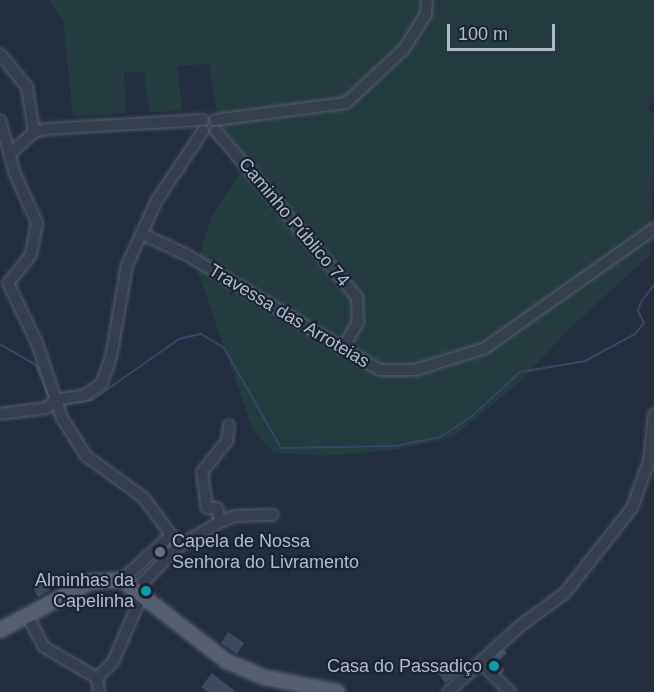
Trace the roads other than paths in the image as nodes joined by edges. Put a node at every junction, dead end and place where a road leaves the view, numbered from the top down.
1 (426, 0) edge
2 (0, 54) edge
3 (0, 120) edge
4 (216, 125) junction
5 (203, 126) junction
6 (34, 132) junction
7 (12, 152) junction
8 (654, 229) edge
9 (142, 234) junction
10 (342, 350) junction
11 (55, 400) junction
12 (0, 414) edge
13 (654, 414) edge
14 (228, 425) dead end
15 (273, 515) dead end
16 (220, 522) junction
17 (171, 535) junction
18 (178, 546) junction
19 (122, 580) junction
20 (139, 593) junction
21 (27, 615) junction
22 (0, 630) edge
23 (482, 664) junction
24 (97, 678) junction
25 (99, 692) edge
26 (338, 692) edge
27 (448, 692) edge
28 (510, 692) edge

1 - 4 street
2 - 6 street
3 - 7 street
4 - 5 street
4 - 10 street, Caminho Público 74
5 - 6 street
5 - 9 street
6 - 7 street
7 - 11 street
8 - 10 street, Travessa das Arroteias
9 - 10 street, Travessa das Arroteias
9 - 11 street
11 - 12 street
11 - 17 street
13 - 23 street
14 - 16 street
15 - 16 street
16 - 18 street
17 - 18 street
17 - 19 street
18 - 20 street
19 - 20 main road
19 - 21 main road
20 - 24 street
20 - 26 main road
21 - 22 main road
21 - 24 street
23 - 27 street
23 - 28 street
24 - 25 street

